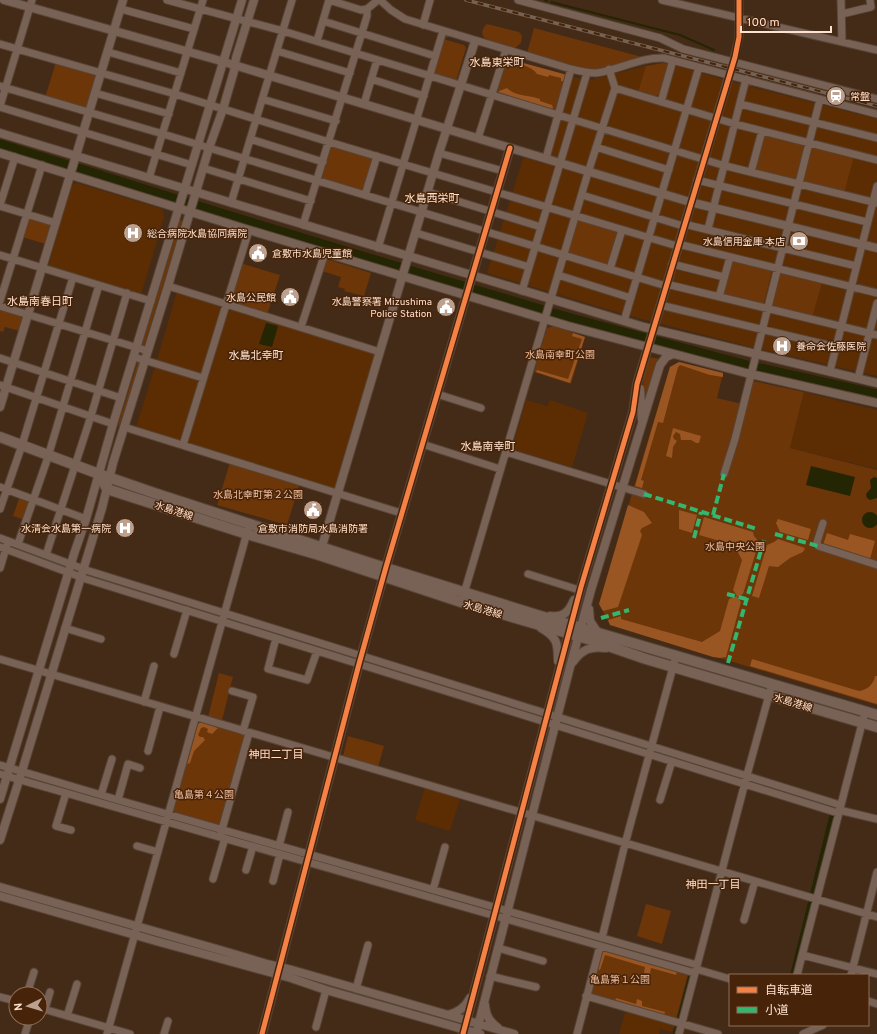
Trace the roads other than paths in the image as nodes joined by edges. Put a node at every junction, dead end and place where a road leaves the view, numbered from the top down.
1 (4, 0) edge
2 (124, 0) edge
3 (167, 0) edge
4 (203, 0) edge
5 (242, 0) edge
6 (254, 0) edge
7 (292, 0) edge
8 (329, 0) edge
9 (379, 0) edge
10 (430, 0) edge
11 (518, 0) edge
12 (548, 0) edge
13 (662, 0) edge
14 (739, 0) edge
15 (841, 0) edge
16 (870, 0) edge
17 (674, 1) edge
18 (31, 4) edge
19 (549, 8) junction
20 (121, 9) junction
21 (200, 9) junction
22 (368, 9) junction
23 (842, 14) junction
24 (236, 18) junction
25 (739, 18) junction
26 (247, 21) junction
27 (323, 21) junction
28 (423, 25) junction
29 (114, 30) junction
30 (194, 30) junction
31 (283, 31) junction
32 (443, 31) junction
33 (362, 33) junction
34 (317, 41) junction
35 (475, 41) junction
36 (842, 42) junction
37 (0, 44) edge
38 (17, 49) junction
39 (506, 50) junction
40 (877, 50) edge
41 (188, 51) junction
42 (277, 51) junction
43 (108, 52) junction
44 (356, 53) junction
45 (435, 56) junction
46 (377, 60) junction
47 (674, 60) junction
48 (223, 62) junction
49 (733, 62) junction
50 (235, 65) junction
51 (699, 67) junction
52 (571, 69) junction
53 (609, 69) junction
54 (102, 73) junction
55 (181, 73) junction
56 (350, 73) junction
57 (587, 73) junction
58 (729, 74) junction
59 (270, 75) junction
60 (430, 75) junction
61 (371, 79) junction
62 (746, 79) junction
63 (461, 85) junction
64 (3, 87) edge
65 (615, 88) junction
66 (95, 93) junction
67 (175, 94) junction
68 (492, 94) junction
69 (424, 96) junction
70 (343, 98) junction
71 (262, 99) junction
72 (820, 99) junction
73 (877, 99) edge
74 (661, 102) junction
75 (364, 104) junction
76 (740, 104) junction
77 (210, 105) junction
78 (0, 106) edge
79 (223, 109) junction
80 (687, 109) junction
81 (89, 113) junction
82 (169, 114) junction
83 (558, 114) junction
84 (877, 114) edge
85 (716, 118) junction
86 (256, 119) junction
87 (416, 119) junction
88 (573, 119) junction
89 (336, 121) junction
90 (814, 122) junction
91 (734, 124) junction
92 (602, 127) junction
93 (447, 128) junction
94 (762, 131) junction
95 (0, 133) edge
96 (83, 133) junction
97 (163, 134) junction
98 (478, 138) junction
99 (877, 138) edge
100 (250, 139) junction
101 (329, 142) junction
102 (809, 143) junction
103 (198, 144) junction
104 (596, 147) junction
105 (209, 148) junction
106 (510, 148) junction
107 (675, 149) junction
108 (0, 153) edge
109 (439, 153) junction
110 (156, 155) junction
111 (377, 156) junction
112 (15, 157) junction
113 (546, 158) junction
114 (244, 159) junction
115 (703, 159) junction
116 (877, 160) edge
117 (323, 162) junction
118 (560, 162) junction
119 (403, 163) junction
120 (42, 165) junction
121 (74, 165) junction
122 (192, 165) junction
123 (724, 165) junction
124 (203, 168) junction
125 (669, 170) junction
126 (503, 171) junction
127 (589, 171) junction
128 (751, 172) junction
129 (433, 173) junction
130 (149, 178) junction
131 (238, 179) junction
132 (697, 180) junction
133 (317, 181) junction
134 (798, 184) junction
135 (719, 186) junction
136 (877, 186) edge
137 (428, 192) junction
138 (497, 192) junction
139 (662, 193) junction
140 (582, 195) junction
141 (365, 196) junction
142 (181, 199) junction
143 (311, 201) junction
144 (690, 202) junction
145 (193, 203) junction
146 (230, 203) junction
147 (875, 203) edge
148 (391, 204) junction
149 (793, 204) junction
150 (0, 206) edge
151 (547, 207) junction
152 (714, 208) junction
153 (491, 212) junction
154 (422, 213) junction
155 (27, 214) junction
156 (575, 216) junction
157 (654, 218) junction
158 (867, 222) junction
159 (56, 223) junction
160 (684, 225) junction
161 (303, 226) junction
162 (541, 226) junction
163 (788, 226) junction
164 (708, 229) junction
165 (249, 230) junction
166 (622, 230) junction
167 (416, 232) junction
168 (485, 232) junction
169 (648, 238) junction
170 (862, 244) junction
171 (678, 245) junction
172 (535, 247) junction
173 (378, 248) junction
174 (782, 248) junction
175 (877, 248) edge
176 (480, 251) junction
177 (325, 253) junction
178 (0, 255) edge
179 (564, 255) junction
180 (730, 257) junction
181 (13, 259) junction
182 (672, 264) junction
183 (856, 266) junction
184 (42, 267) junction
185 (405, 267) junction
186 (529, 267) junction
187 (777, 268) junction
188 (610, 269) junction
189 (558, 275) junction
190 (73, 277) junction
191 (637, 277) junction
192 (724, 277) junction
193 (99, 285) junction
194 (666, 285) junction
195 (168, 286) junction
196 (469, 286) junction
197 (851, 286) junction
198 (522, 291) junction
199 (127, 293) junction
200 (877, 293) edge
201 (719, 297) junction
202 (631, 298) junction
203 (0, 301) edge
204 (151, 301) junction
205 (226, 303) junction
206 (550, 303) junction
207 (877, 303) edge
208 (660, 305) junction
209 (0, 306) edge
210 (767, 309) junction
211 (28, 314) junction
212 (546, 317) junction
213 (624, 321) junction
214 (58, 324) junction
215 (301, 326) junction
216 (841, 327) junction
217 (762, 330) junction
218 (86, 332) junction
219 (869, 334) junction
220 (877, 335) edge
221 (650, 339) junction
222 (113, 340) junction
223 (137, 347) junction
224 (836, 347) junction
225 (148, 350) junction
226 (380, 352) junction
227 (673, 354) junction
228 (134, 357) junction
229 (0, 358) edge
230 (754, 358) junction
231 (146, 360) junction
232 (14, 362) junction
233 (44, 372) junction
234 (640, 372) junction
235 (751, 372) junction
236 (830, 372) junction
237 (203, 378) junction
238 (858, 378) junction
239 (71, 381) junction
240 (877, 383) edge
241 (3, 386) edge
242 (99, 390) junction
243 (437, 394) junction
244 (37, 397) junction
245 (121, 398) junction
246 (877, 403) edge
247 (63, 406) junction
248 (0, 407) edge
249 (481, 408) dead end
250 (91, 416) junction
251 (114, 424) junction
252 (642, 424) junction
253 (124, 428) junction
254 (0, 437) edge
255 (422, 444) junction
256 (22, 445) junction
257 (183, 445) junction
258 (506, 452) junction
259 (49, 455) junction
260 (76, 466) junction
261 (500, 469) junction
262 (99, 474) junction
263 (724, 474) dead end
264 (110, 478) junction
265 (611, 484) junction
266 (623, 487) junction
267 (3, 488) edge
268 (107, 489) junction
269 (337, 493) junction
270 (644, 494) dead end
271 (34, 499) junction
272 (0, 509) edge
273 (61, 509) junction
274 (401, 513) junction
275 (86, 519) junction
276 (822, 523) dead end
277 (248, 529) junction
278 (0, 538) edge
279 (18, 544) junction
280 (6, 545) edge
281 (320, 551) junction
282 (46, 555) junction
283 (71, 564) junction
284 (877, 565) edge
285 (0, 568) edge
286 (83, 568) junction
287 (384, 572) junction
288 (68, 573) junction
289 (528, 574) dead end
290 (80, 577) junction
291 (580, 588) junction
292 (591, 590) junction
293 (464, 592) junction
294 (461, 602) junction
295 (187, 610) junction
296 (224, 617) junction
297 (536, 620) junction
298 (65, 628) junction
299 (569, 629) junction
300 (580, 632) junction
301 (598, 633) junction
302 (285, 636) junction
303 (276, 638) junction
304 (101, 639) dead end
305 (615, 649) junction
306 (317, 651) junction
307 (174, 654) dead end
308 (362, 655) junction
309 (676, 656) junction
310 (0, 659) edge
311 (359, 664) junction
312 (154, 666) dead end
313 (570, 667) junction
314 (673, 667) junction
315 (39, 671) junction
316 (51, 674) junction
317 (557, 676) junction
318 (772, 684) junction
319 (450, 688) junction
320 (232, 691) dead end
321 (769, 695) junction
322 (144, 702) junction
323 (505, 705) junction
324 (160, 707) junction
325 (865, 712) junction
326 (547, 713) junction
327 (877, 715) edge
328 (557, 716) junction
329 (196, 717) junction
330 (544, 722) junction
331 (862, 723) junction
332 (555, 725) junction
333 (877, 727) edge
334 (246, 732) junction
335 (651, 750) junction
336 (148, 751) dead end
337 (334, 758) junction
338 (112, 759) dead end
339 (672, 761) junction
340 (0, 765) edge
341 (140, 768) dead end
342 (6, 772) edge
343 (21, 775) junction
344 (746, 780) junction
345 (66, 793) junction
346 (101, 795) junction
347 (0, 799) edge
348 (118, 800) junction
349 (660, 800) dead end
350 (837, 810) junction
351 (288, 812) dead end
352 (521, 813) junction
353 (532, 816) junction
354 (168, 818) junction
355 (877, 819) edge
356 (71, 830) dead end
357 (222, 834) junction
358 (0, 840) edge
359 (625, 844) junction
360 (137, 846) dead end
361 (253, 846) junction
362 (279, 846) junction
363 (445, 847) dead end
364 (158, 852) junction
365 (280, 854) junction
366 (308, 858) junction
367 (246, 870) dead end
368 (722, 872) junction
369 (877, 872) edge
370 (213, 879) dead end
371 (272, 881) dead end
372 (755, 881) junction
373 (0, 882) edge
374 (0, 887) edge
375 (433, 890) junction
376 (25, 894) junction
377 (0, 896) edge
378 (813, 898) junction
379 (0, 900) edge
380 (23, 902) junction
381 (494, 912) junction
382 (866, 914) junction
383 (506, 915) junction
384 (877, 917) edge
385 (744, 920) dead end
386 (137, 927) junction
387 (135, 935) junction
388 (600, 942) junction
389 (368, 945) dead end
390 (498, 948) junction
391 (802, 955) junction
392 (543, 961) dead end
393 (694, 970) junction
394 (279, 971) junction
395 (34, 972) dead end
396 (852, 972) edge
397 (796, 974) edge
398 (877, 974) edge
399 (490, 976) junction
400 (729, 979) edge
401 (76, 984) dead end
402 (30, 986) edge
403 (536, 987) dead end
404 (356, 989) junction
405 (326, 990) junction
406 (474, 991) junction
407 (50, 992) dead end
408 (486, 994) junction
409 (48, 996) edge
410 (586, 996) junction
411 (48, 1011) edge
412 (448, 1015) junction
413 (67, 1016) junction
414 (467, 1020) junction
415 (168, 1021) dead end
416 (679, 1023) junction
417 (478, 1024) junction
418 (445, 1025) junction
419 (820, 1026) edge
420 (316, 1027) dead end
421 (499, 1030) junction
422 (108, 1031) edge
423 (807, 1031) edge
424 (464, 1032) edge
425 (130, 1034) edge
426 (164, 1034) edge
427 (262, 1034) edge
428 (454, 1034) edge
429 (477, 1034) edge
430 (514, 1034) edge
431 (577, 1034) edge
432 (679, 1034) edge
433 (718, 1034) edge

1 - 18 street
2 - 20 street
3 - 21 street
4 - 21 street
5 - 24 street
6 - 26 street
7 - 31 street
8 - 22 street
8 - 27 street
9 - 22 street
9 - 28 street
10 - 28 street
11 - 19 street
12 - 19 street
13 - 17 street
14 - 25 street
15 - 23 street
16 - 23 street
17 - 25 street
18 - 29 street
18 - 38 street
19 - 49 street
20 - 29 street
20 - 30 street
21 - 24 street
21 - 30 street
22 - 33 street
23 - 36 street
24 - 26 street
24 - 48 street
25 - 36 street
25 - 49 street
26 - 31 street
26 - 50 street
27 - 33 street
27 - 34 street
28 - 32 street
29 - 41 street
29 - 43 street
30 - 41 street
31 - 34 street
31 - 42 street
32 - 35 street
32 - 45 street
33 - 44 street
33 - 45 street
34 - 44 street
35 - 39 street
35 - 63 street
36 - 40 street
37 - 38 street
38 - 54 street
38 - 64 street
39 - 52 street
39 - 68 street
41 - 48 street
41 - 55 street
42 - 56 street
42 - 59 street
43 - 54 street
43 - 55 street
44 - 46 street
44 - 56 street
45 - 60 street
46 - 60 street
46 - 61 street
47 - 51 street
47 - 53 street
47 - 74 street
48 - 50 street
48 - 77 street
49 - 58 street
49 - 73 street
50 - 59 street
50 - 79 street
51 - 58 street
51 - 80 street
52 - 57 street
52 - 83 street
53 - 57 street
53 - 65 street
54 - 66 street
54 - 67 street
55 - 67 street
56 - 70 street
57 - 88 street
58 - 62 street
58 - 85 street
59 - 70 street
59 - 71 street
60 - 63 street
60 - 69 street
61 - 69 street
61 - 75 street
62 - 72 street
62 - 76 street
63 - 68 street
63 - 93 street
64 - 78 street
64 - 81 street
65 - 74 street
65 - 92 street
66 - 81 street
66 - 82 street
67 - 77 street
67 - 82 street
68 - 83 street
68 - 98 street
69 - 87 street
70 - 75 street
70 - 89 street
71 - 86 street
71 - 89 street
72 - 84 street
72 - 90 street
74 - 80 street
75 - 87 street
76 - 90 street
76 - 91 street
77 - 79 street
77 - 103 street
78 - 96 street
79 - 86 street
79 - 105 street
80 - 85 street
80 - 107 street
81 - 96 street
81 - 97 street
82 - 97 street
83 - 88 street
83 - 113 street
85 - 91 street
85 - 115 street
86 - 100 street
86 - 101 street
87 - 93 street
87 - 119 street
88 - 92 street
88 - 118 street
89 - 101 street
90 - 99 street
90 - 102 street
91 - 94 street
91 - 123 street
92 - 104 street
92 - 107 street
93 - 98 street
93 - 109 street
94 - 102 street
94 - 128 street
95 - 121 street
96 - 110 street
96 - 121 street
97 - 103 street
97 - 110 street
98 - 106 street
100 - 114 street
100 - 117 street
101 - 111 street
101 - 117 street
102 - 116 street
102 - 134 street
103 - 105 street
103 - 122 street
104 - 125 street
104 - 127 street
105 - 114 street
105 - 124 street
106 - 113 street
106 - 126 street
107 - 115 street
107 - 125 street
108 - 112 street
109 - 126 street
109 - 129 street
110 - 122 street
110 - 130 street
111 - 119 street
111 - 141 street
112 - 120 street
112 - 150 street
113 - 118 street
114 - 131 street
114 - 133 street
115 - 123 street
115 - 132 street
117 - 133 street
118 - 127 street
118 - 151 street
119 - 129 street
119 - 148 street
120 - 121 street
120 - 155 street
121 - 130 street
121 - 142 street
121 - 159 street
122 - 142 street
123 - 128 street
123 - 135 street
124 - 131 street
124 - 145 street
125 - 139 street
126 - 138 street
127 - 139 street
127 - 140 street
128 - 134 street
129 - 137 street
129 - 138 street
130 - 142 street
131 - 143 street
131 - 146 street
132 - 135 street
132 - 144 street
133 - 141 street
133 - 143 street
134 - 147 street
134 - 149 street
135 - 149 street
135 - 152 street
136 - 147 street
137 - 153 street
137 - 154 street
138 - 151 street
138 - 153 street
139 - 144 street
139 - 157 street
140 - 156 street
140 - 157 street
141 - 148 street
142 - 145 street
142 - 145 street
142 - 204 street
143 - 161 street
144 - 152 street
144 - 160 street
145 - 146 street
145 - 165 street
145 - 195 street
146 - 161 street
147 - 158 street
148 - 154 street
148 - 173 street
149 - 158 street
149 - 163 street
150 - 155 street
151 - 156 street
151 - 162 street
152 - 163 street
152 - 164 street
153 - 162 street
153 - 168 street
154 - 167 street
154 - 168 street
155 - 159 street
155 - 181 street
156 - 166 street
156 - 179 street
157 - 160 street
157 - 169 street
158 - 170 street
159 - 184 street
160 - 164 street
160 - 171 street
161 - 173 street
162 - 172 street
163 - 170 street
163 - 174 street
164 - 174 street
165 - 177 street
165 - 205 street
166 - 169 street
166 - 188 street
167 - 176 street
167 - 185 street
168 - 172 street
168 - 176 street
169 - 171 street
169 - 191 street
170 - 175 street
170 - 183 street
171 - 180 street
171 - 182 street
172 - 179 street
172 - 186 street
173 - 185 street
174 - 183 street
174 - 187 street
176 - 186 street
176 - 196 street
177 - 185 street
177 - 215 street
178 - 181 street
179 - 188 street
179 - 189 street
180 - 187 street
180 - 192 street
181 - 184 street
181 - 203 street
182 - 192 street
182 - 194 street
183 - 197 street
184 - 190 street
184 - 211 street
185 - 196 street
185 - 196 street
185 - 226 street
186 - 198 street
187 - 197 street
187 - 210 street
188 - 191 street
189 - 202 street
189 - 206 street
190 - 193 street
190 - 214 street
191 - 194 street
191 - 202 street
192 - 201 street
193 - 199 street
193 - 218 street
194 - 201 street
194 - 208 street
195 - 205 street
195 - 225 street
196 - 198 street
196 - 212 street
196 - 243 street
197 - 200 street
197 - 216 street
198 - 206 street
199 - 204 street
199 - 222 street
201 - 210 street
202 - 213 street
204 - 223 street
205 - 215 street
205 - 237 street
206 - 212 street
206 - 213 street
207 - 219 street
208 - 217 street
208 - 221 street
209 - 211 street
210 - 216 street
210 - 217 street
211 - 214 street
211 - 232 street
212 - 221 street
212 - 258 street
213 - 221 street
214 - 218 street
214 - 233 street
215 - 226 street
216 - 219 street
216 - 224 street
217 - 224 street
217 - 230 street
218 - 222 street
218 - 239 street
219 - 220 street
219 - 238 street
221 - 227 street
221 - 230 street
221 - 234 street
222 - 223 street
222 - 242 street
223 - 225 street
223 - 228 street
224 - 236 street
225 - 231 street
226 - 269 street
227 - 235 street
227 - 252 street
228 - 231 street
228 - 245 street
229 - 232 street
230 - 235 street
230 - 236 street
231 - 237 street
231 - 253 street
232 - 233 street
232 - 241 street
233 - 239 street
233 - 244 street
234 - 252 street
234 - 265 street
235 - 246 street
235 - 263 street
236 - 238 street
237 - 257 street
238 - 240 street
239 - 242 street
239 - 247 street
241 - 244 street
241 - 248 street
242 - 245 street
242 - 250 street
243 - 249 street
243 - 255 street
244 - 247 street
244 - 256 street
245 - 251 street
247 - 250 street
247 - 259 street
250 - 251 street
250 - 260 street
251 - 262 street
252 - 266 street
253 - 257 street
253 - 264 street
254 - 256 main road, 水島港線
255 - 261 street
255 - 274 street
256 - 259 main road, 水島港線
256 - 267 street
257 - 269 street
258 - 261 street
258 - 265 street
259 - 260 main road, 水島港線
259 - 271 street
260 - 262 main road, 水島港線
260 - 273 street
261 - 293 street
262 - 264 main road, 水島港線
262 - 268 main road
262 - 275 street
264 - 268 street
264 - 277 main road, 水島港線
265 - 266 street
265 - 291 street
266 - 270 street
266 - 292 street
267 - 271 street
267 - 272 street
268 - 277 main road, 水島港線
268 - 286 street
269 - 274 street
269 - 281 street
271 - 273 street
271 - 279 street
273 - 275 street
273 - 282 street
274 - 287 street
275 - 283 street
276 - 284 street
277 - 281 main road, 水島港線
277 - 296 street
278 - 280 street
279 - 280 street
279 - 282 street
280 - 285 street
280 - 288 street
281 - 287 main road, 水島港線
282 - 283 street
283 - 286 street
283 - 288 street
286 - 290 street
286 - 296 street
287 - 293 main road, 水島港線
287 - 294 main road, 水島港線
287 - 308 street
288 - 290 street
288 - 315 street
289 - 291 street
290 - 295 street
290 - 298 street
291 - 297 street
291 - 299 street
292 - 300 street
292 - 301 street
293 - 294 street
293 - 297 main road, 水島港線
294 - 297 main road, 水島港線
295 - 296 street
295 - 307 street
296 - 302 street
296 - 303 street
296 - 329 street
297 - 299 main road, 水島港線
297 - 317 street
298 - 304 street
298 - 316 street
299 - 300 main road, 水島港線
299 - 317 street
300 - 301 main road, 水島港線
300 - 305 main road, 水島港線
300 - 313 street
301 - 309 main road, 水島港線
302 - 303 street
302 - 306 street
302 - 308 street
303 - 306 street
305 - 313 street
305 - 314 main road, 水島港線
306 - 311 street
308 - 311 street
308 - 319 street
309 - 314 street
309 - 318 main road, 水島港線
310 - 315 street
311 - 319 street
311 - 337 street
312 - 322 street
313 - 328 street
314 - 321 main road, 水島港線
314 - 335 street
315 - 316 street
315 - 342 street
316 - 322 street
316 - 343 street
317 - 326 street
318 - 321 street
318 - 325 main road, 水島港線
319 - 323 street
320 - 334 street
321 - 331 main road, 水島港線
321 - 344 street
322 - 324 street
323 - 326 street
323 - 330 street
324 - 329 street
324 - 336 street
325 - 327 main road, 水島港線
325 - 331 street
326 - 328 street
326 - 330 street
328 - 332 street
328 - 335 street
329 - 334 street
329 - 354 street
330 - 332 street
330 - 352 street
331 - 333 main road, 水島港線
331 - 350 street
332 - 335 street
332 - 353 street
334 - 337 street
334 - 357 street
335 - 339 street
335 - 344 street
335 - 359 street
337 - 352 street
337 - 366 street
338 - 346 street
339 - 344 street
339 - 349 street
340 - 342 street
341 - 348 street
342 - 343 street
342 - 347 street
343 - 345 street
343 - 346 street
343 - 358 street
344 - 350 street
344 - 350 street
344 - 368 street
345 - 354 street
345 - 356 street
346 - 348 street
348 - 354 street
350 - 355 street
350 - 378 street
351 - 362 street
352 - 353 street
352 - 381 street
353 - 359 street
353 - 383 street
354 - 357 street
354 - 364 street
357 - 361 street
357 - 362 street
357 - 370 street
359 - 368 street
359 - 388 street
360 - 364 street
361 - 365 street
361 - 367 street
362 - 366 street
363 - 375 street
364 - 386 street
365 - 366 street
365 - 371 street
366 - 375 street
366 - 381 street
366 - 394 street
368 - 372 street
368 - 393 street
369 - 382 street
372 - 378 street
372 - 385 street
373 - 376 street
374 - 376 street
375 - 381 street
376 - 386 street
377 - 380 street
378 - 382 street
378 - 391 street
379 - 380 street
380 - 387 street
381 - 383 street
381 - 406 street
382 - 384 street
382 - 396 street
383 - 388 street
383 - 390 street
386 - 387 street
386 - 394 street
387 - 394 street
387 - 422 street
388 - 393 street
388 - 393 street
388 - 410 street
389 - 404 street
390 - 392 street
390 - 399 street
391 - 396 street
391 - 397 street
393 - 400 street
393 - 416 street
394 - 404 street
394 - 405 street
394 - 427 street
395 - 402 street
396 - 398 street
399 - 403 street
399 - 408 street
401 - 413 street
404 - 412 street
405 - 418 street
405 - 420 street
406 - 412 street
406 - 414 street
407 - 409 street
408 - 417 street
408 - 421 street
410 - 416 street
410 - 431 street
411 - 413 street
412 - 414 street
413 - 422 street
414 - 417 street
414 - 424 street
415 - 426 street
416 - 432 street
416 - 433 street
417 - 421 street
417 - 429 street
418 - 424 street
418 - 428 street
419 - 423 street
421 - 430 street
422 - 425 street
424 - 429 street

